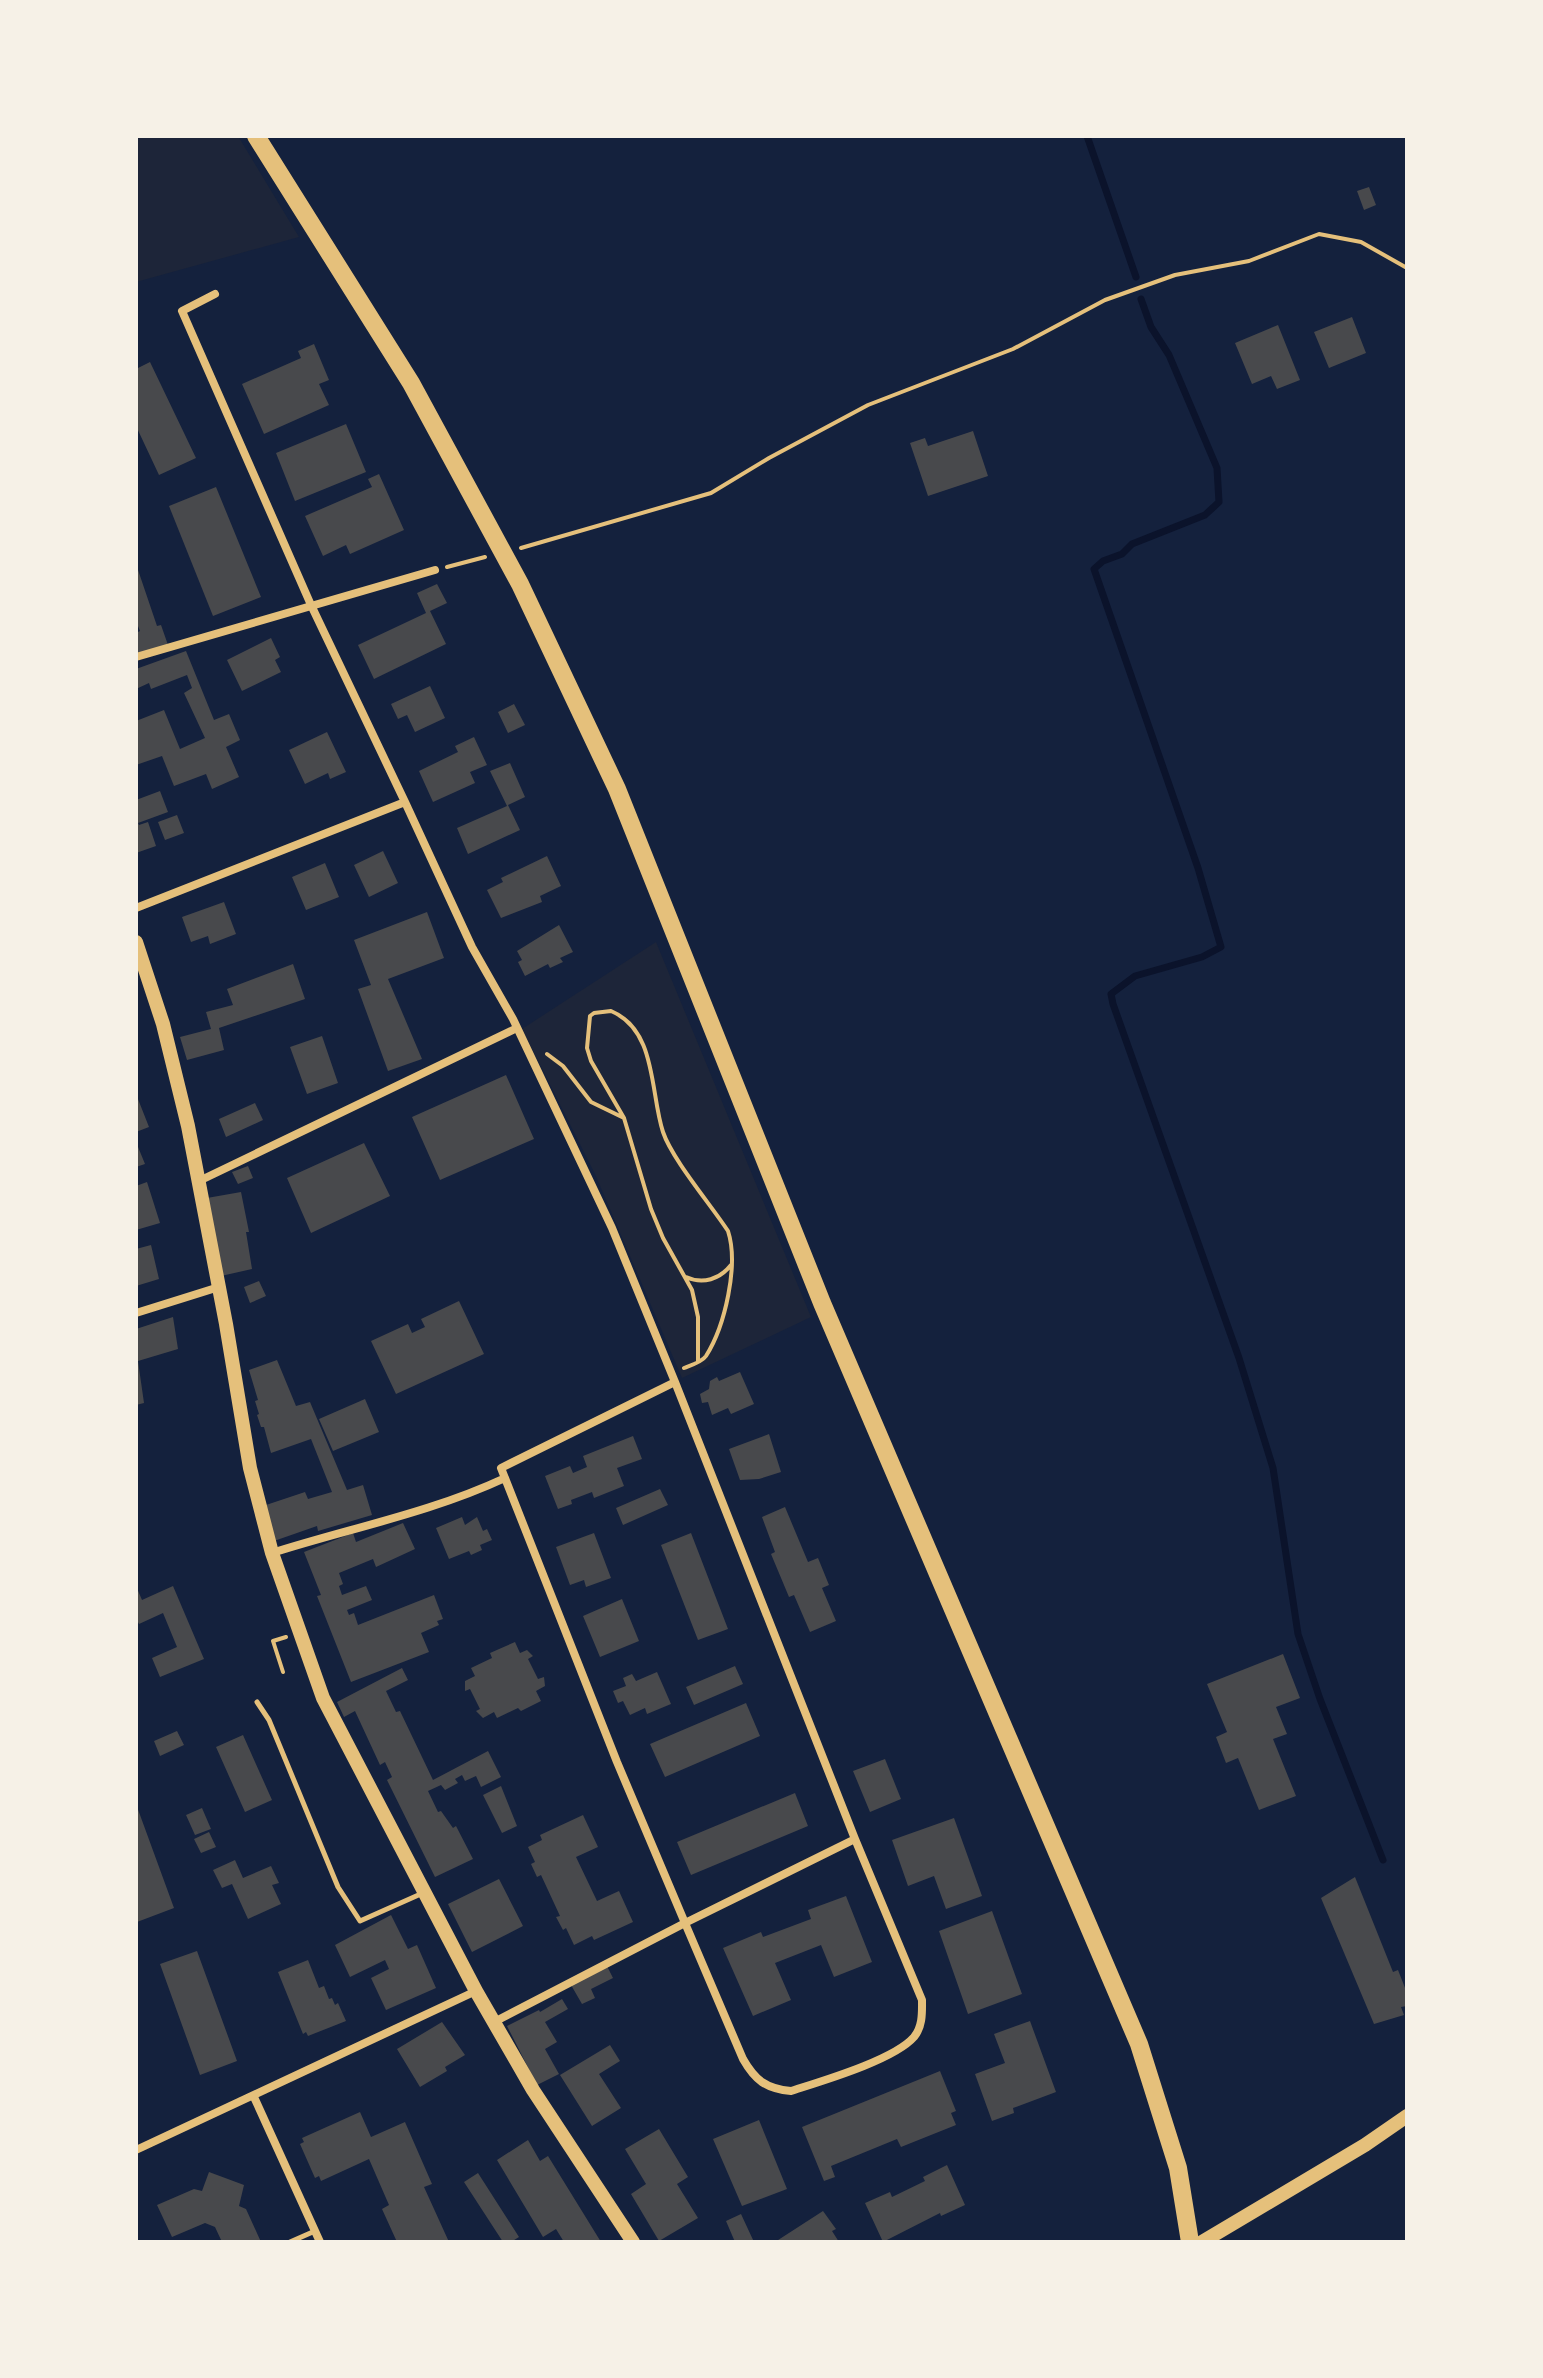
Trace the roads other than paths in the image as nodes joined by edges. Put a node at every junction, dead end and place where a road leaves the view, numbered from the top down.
1 (256, 136) edge
2 (215, 294) dead end
3 (435, 570) dead end
4 (311, 605) junction
5 (136, 657) edge
6 (405, 802) junction
7 (136, 908) edge
8 (136, 942) edge
9 (517, 1028) junction
10 (199, 1181) junction
11 (219, 1287) junction
12 (136, 1313) edge
13 (673, 1378) junction
14 (505, 1478) junction
15 (272, 1553) junction
16 (257, 1702) dead end
17 (855, 1839) junction
18 (424, 1893) junction
19 (685, 1923) junction
20 (476, 1991) junction
21 (494, 2022) junction
22 (254, 2097) junction
23 (1407, 2116) edge
24 (136, 2150) edge
25 (315, 2231) junction
26 (290, 2242) edge
27 (320, 2242) edge
28 (633, 2242) edge
29 (1190, 2242) edge
30 (1202, 2242) edge

1 - 29 highway
2 - 4 street
3 - 4 street
4 - 5 street
4 - 6 street
6 - 7 street
6 - 9 street
8 - 10 street
9 - 10 street
9 - 13 street
10 - 11 street
11 - 12 street
11 - 15 street
13 - 14 street
13 - 17 street
14 - 15 street
14 - 19 street
15 - 18 street
16 - 18 lane
17 - 19 street
17 - 19 street
18 - 20 street
19 - 21 street
20 - 21 street
20 - 22 street
21 - 28 street
22 - 24 street
22 - 25 street
23 - 30 street
25 - 26 lane
25 - 27 street

